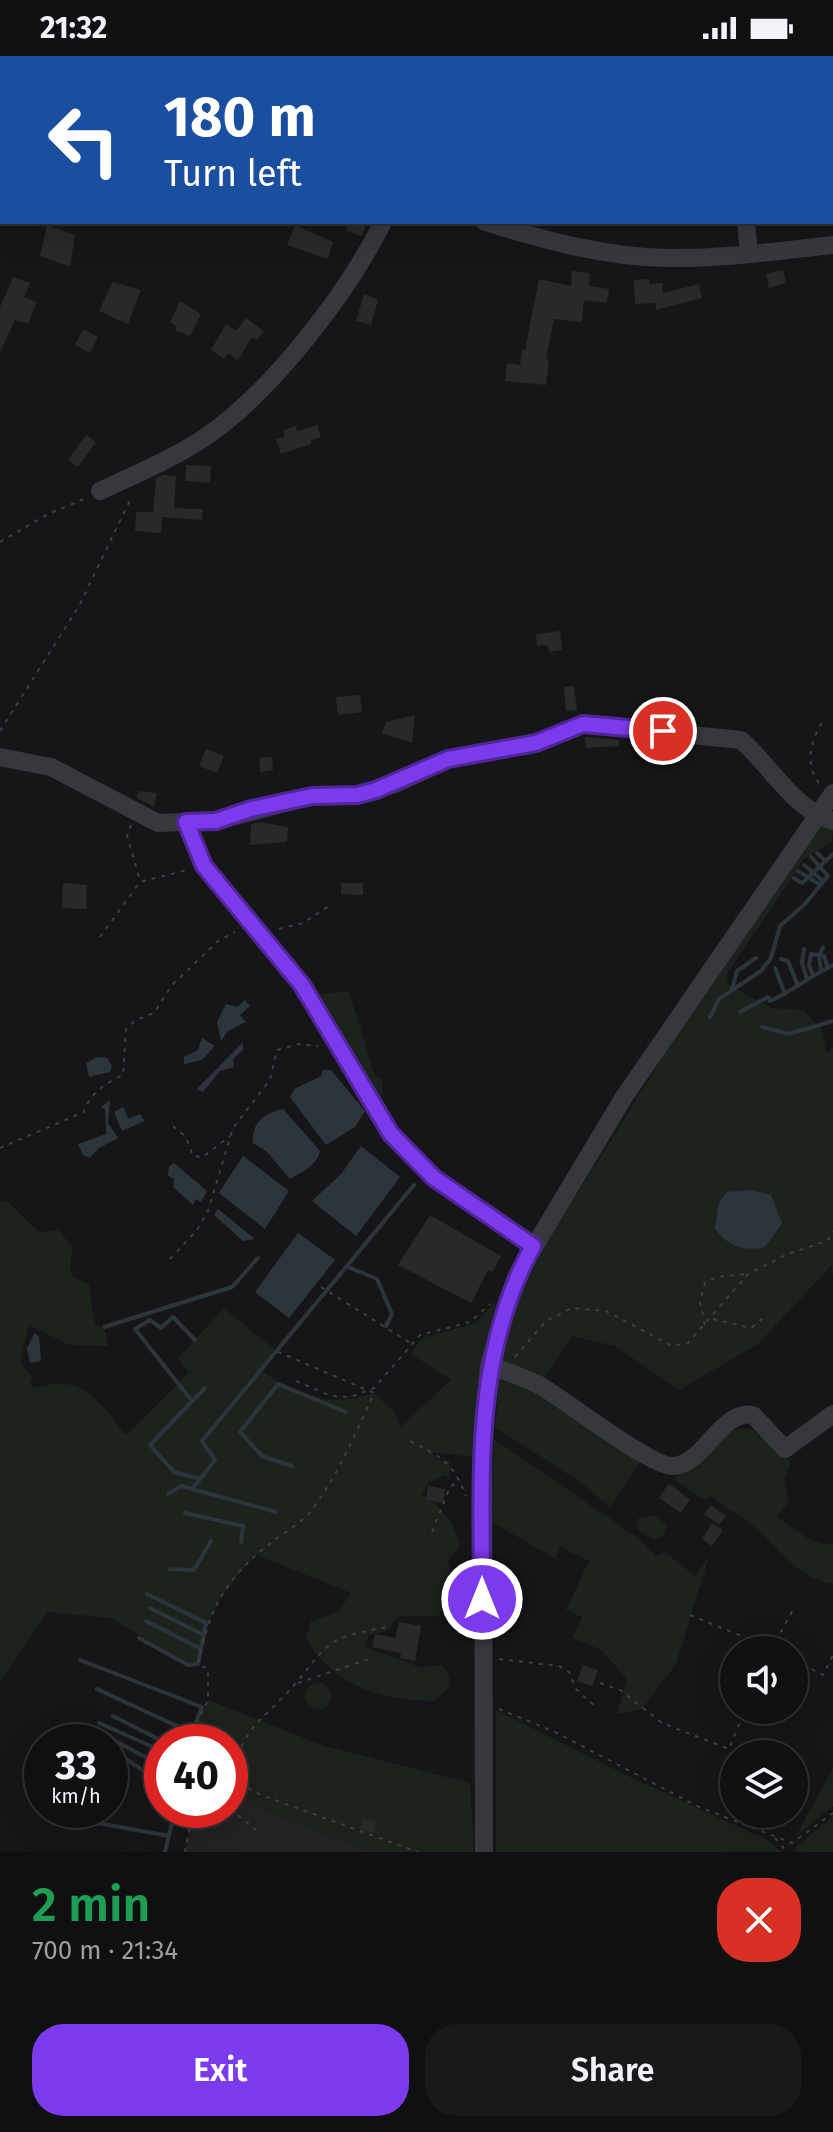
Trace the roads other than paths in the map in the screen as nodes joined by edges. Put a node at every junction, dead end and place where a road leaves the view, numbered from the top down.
1 (382, 224) edge
2 (493, 224) edge
3 (746, 224) edge
4 (833, 245) edge
5 (749, 254) junction
6 (100, 491) road end
7 (0, 757) edge
8 (832, 795) edge
9 (825, 818) edge
10 (186, 822) junction
11 (533, 1246) junction
12 (497, 1368) junction
13 (833, 1414) edge
14 (484, 1852) edge

1 - 6 street
2 - 5 street
3 - 5 street
4 - 5 street
7 - 10 street
8 - 9 street
9 - 10 street
9 - 11 street
10 - 11 street
11 - 12 street
12 - 13 street
12 - 14 street

